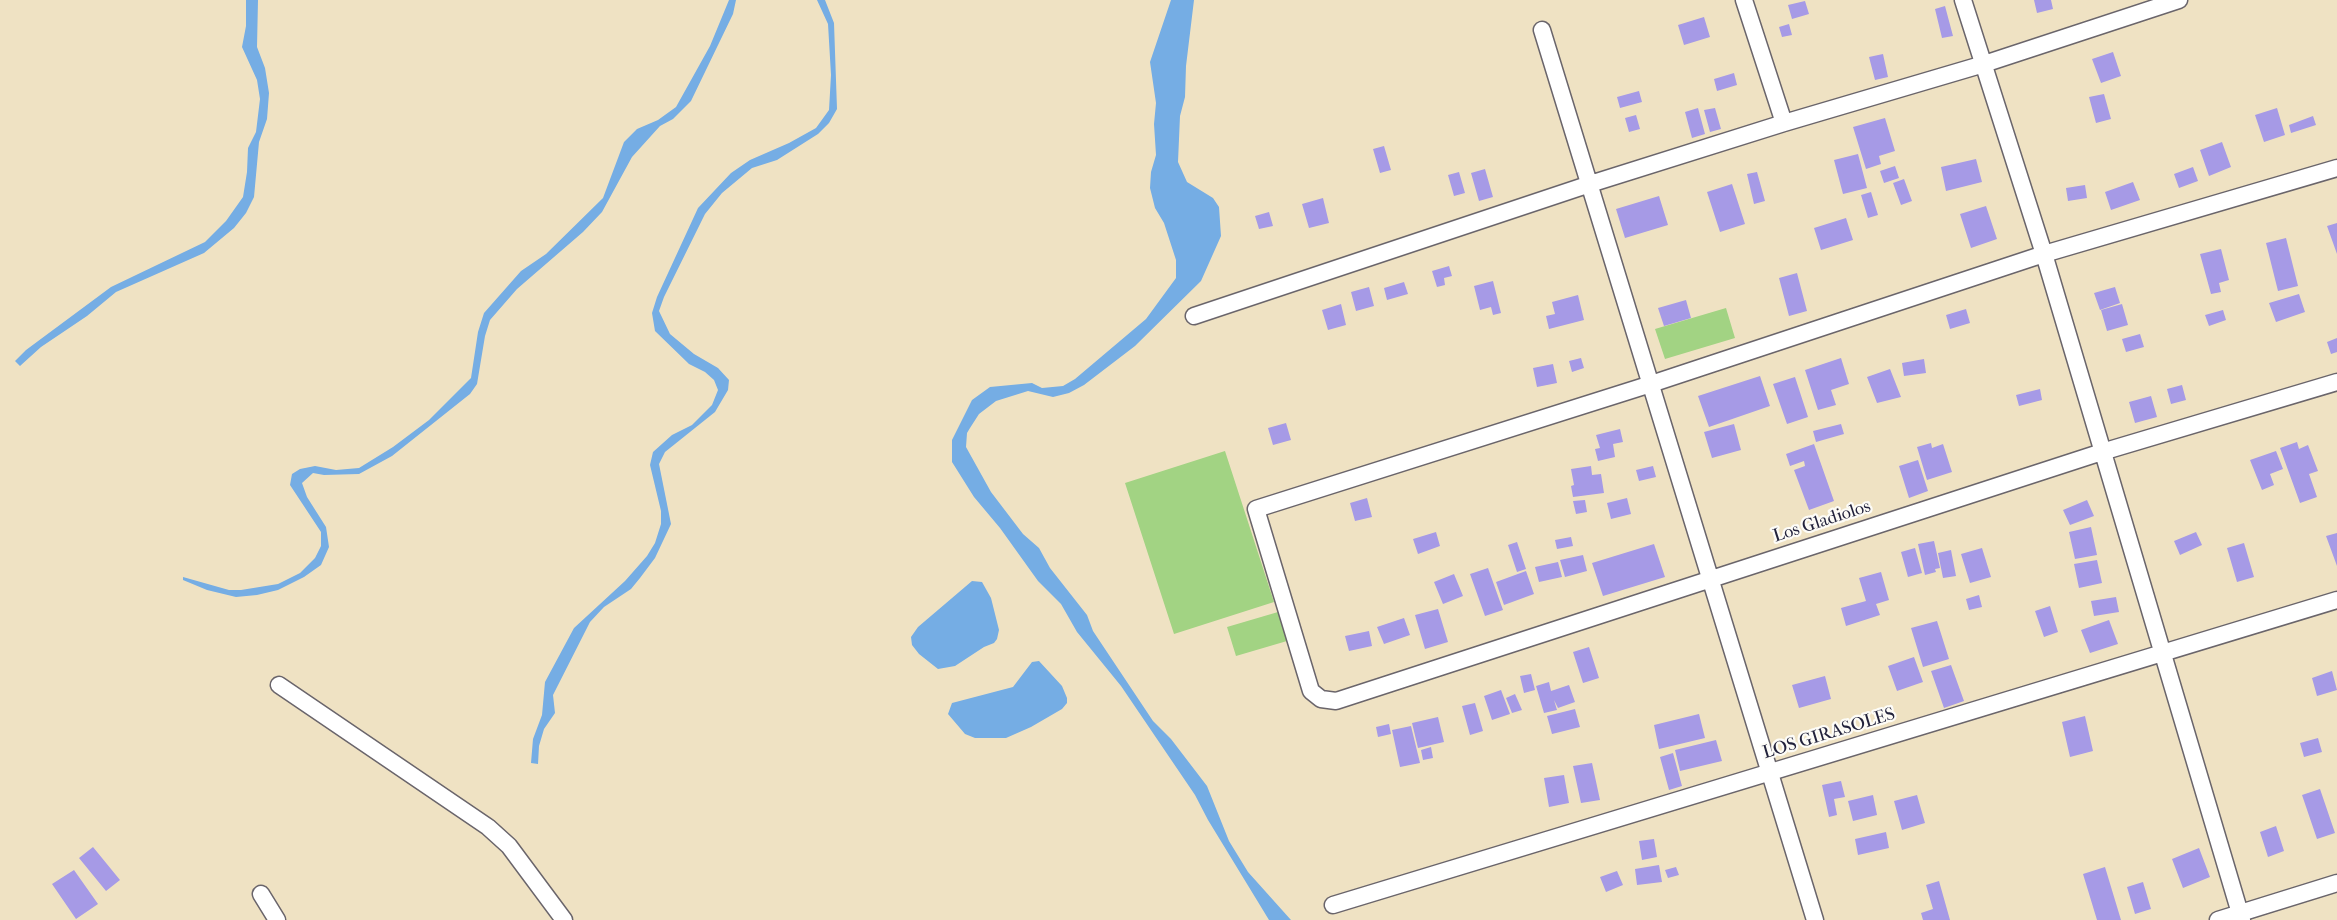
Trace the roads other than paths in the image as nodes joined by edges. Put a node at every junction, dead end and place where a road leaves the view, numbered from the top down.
1 (1744, 0) edge
2 (1963, 0) edge
3 (2179, 0) edge
4 (1542, 30) dead end
5 (1984, 64) junction
6 (1784, 123) junction
7 (2337, 168) edge
8 (1590, 184) junction
9 (2044, 254) junction
10 (1194, 316) dead end
11 (2337, 382) edge
12 (1652, 384) junction
13 (2102, 452) junction
14 (1711, 578) junction
15 (2337, 600) edge
16 (2163, 652) junction
17 (279, 686) dead end
18 (1770, 773) junction
19 (2337, 883) edge
20 (261, 894) dead end
21 (1333, 905) dead end
22 (2241, 917) edge
23 (277, 920) edge
24 (564, 920) edge
25 (1815, 920) edge
26 (2218, 920) edge

1 - 6 street
2 - 5 street
3 - 5 street
4 - 8 street
5 - 6 street
5 - 9 street
6 - 8 street
7 - 9 street
8 - 10 street
8 - 12 street
9 - 12 street
9 - 13 street
11 - 13 street, Los Gladiolos
12 - 14 street
12 - 14 street, Los Gladiolos
13 - 14 street, Los Gladiolos
13 - 16 street
14 - 18 street
15 - 16 street, LOS GIRASOLES
16 - 18 street, LOS GIRASOLES
16 - 22 street
17 - 24 street
18 - 21 street, LOS GIRASOLES
18 - 25 street
19 - 22 street
20 - 23 street
22 - 26 street

